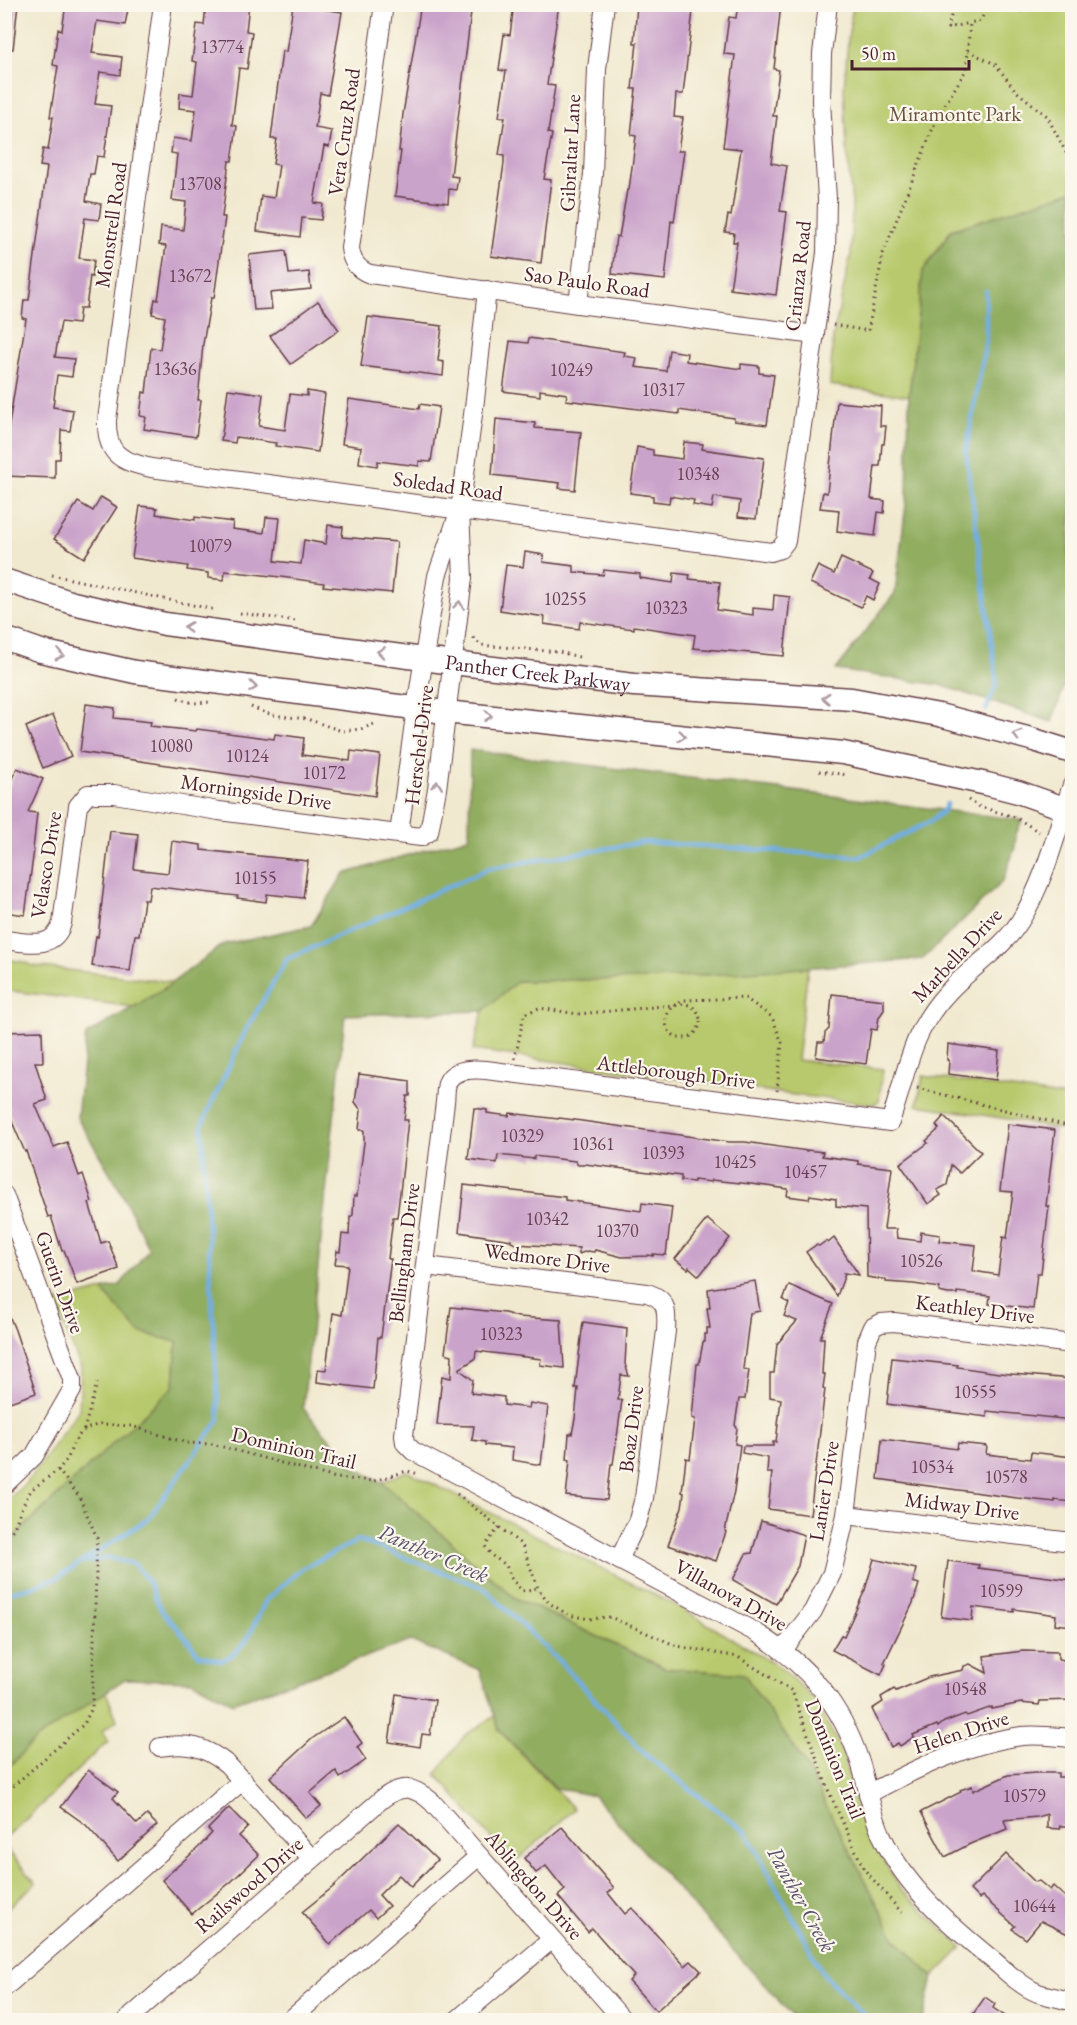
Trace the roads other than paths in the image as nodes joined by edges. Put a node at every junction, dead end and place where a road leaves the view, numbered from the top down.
1 (163, 4) edge
2 (384, 4) edge
3 (605, 4) edge
4 (828, 4) edge
5 (356, 265) joint
6 (487, 290) junction
7 (578, 304) junction
8 (815, 335) junction
9 (114, 452) joint
10 (460, 510) junction
11 (780, 549) joint
12 (4, 580) edge
13 (4, 638) edge
14 (425, 658) junction
15 (453, 663) junction
16 (416, 708) junction
17 (445, 712) junction
18 (1072, 752) edge
19 (1072, 786) edge
20 (85, 796) joint
21 (1069, 809) edge
22 (399, 834) junction
23 (421, 837) joint
24 (4, 940) edge
25 (457, 1073) joint
26 (890, 1122) joint
27 (4, 1195) edge
28 (426, 1266) junction
29 (661, 1300) joint
30 (873, 1327) joint
31 (1072, 1340) edge
32 (405, 1443) joint
33 (4, 1485) edge
34 (846, 1515) junction
35 (1072, 1542) edge
36 (619, 1560) junction
37 (783, 1650) junction
38 (1072, 1738) edge
39 (160, 1747) dead end
40 (243, 1780) junction
41 (404, 1789) joint
42 (868, 1794) junction
43 (479, 1856) junction
44 (312, 1859) junction
45 (551, 1940) junction
46 (4, 1988) edge
47 (1065, 2000) dead end
48 (619, 2019) edge
49 (126, 2020) edge
50 (290, 2020) edge
51 (457, 2020) edge

1 - 9 street, Monstrell Road
2 - 5 street, Vera Cruz Road
3 - 7 street, Gibraltar Lane
4 - 8 street, Crianza Road
5 - 6 street, Sao Paulo Road
6 - 7 street, Sao Paulo Road
6 - 10 street, Herschel Drive
7 - 8 street, Sao Paulo Road
8 - 11 street, Crianza Road
9 - 10 street, Soledad Road
10 - 11 street, Soledad Road
10 - 14 street, Herschel Drive
15 -> 10 street, Herschel Drive
14 -> 12 main road, Panther Creek Parkway
13 -> 16 main road
14 - 15 main road, Panther Creek Parkway
14 - 16 street, Herschel Drive
15 - 17 street, Herschel Drive
18 -> 15 main road, Panther Creek Parkway
16 - 17 main road
16 - 22 street, Herschel Drive
17 -> 21 main road
23 -> 17 street, Herschel Drive
19 - 21 street, Marbella Drive
20 - 22 street, Morningside Drive
20 - 24 street, Velasco Drive
21 - 26 street, Marbella Drive
22 - 23 street, Morningside Drive
25 - 26 street, Attleborough Drive
25 - 28 street, Bellingham Drive
27 - 33 street, Guerin Drive
28 - 29 street, Wedmore Drive
28 - 32 street, Bellingham Drive
29 - 36 street, Boaz Drive
30 - 31 street, Keathley Drive
30 - 34 street, Lanier Drive
32 - 36 street, Villanova Drive
34 - 35 street, Midway Drive
34 - 37 street, Lanier Drive
36 - 37 street, Villanova Drive
37 - 42 street, Villanova Drive
38 - 42 street, Helen Drive
39 - 40 street
40 - 44 street
40 - 46 street
41 - 43 street, Ablingdon Drive
41 - 44 street, Railswood Drive
42 - 47 street, Villanova Drive
43 - 45 street, Ablingdon Drive
43 - 50 street
44 - 49 street, Railswood Drive
45 - 48 street, Ablingdon Drive
45 - 51 street

